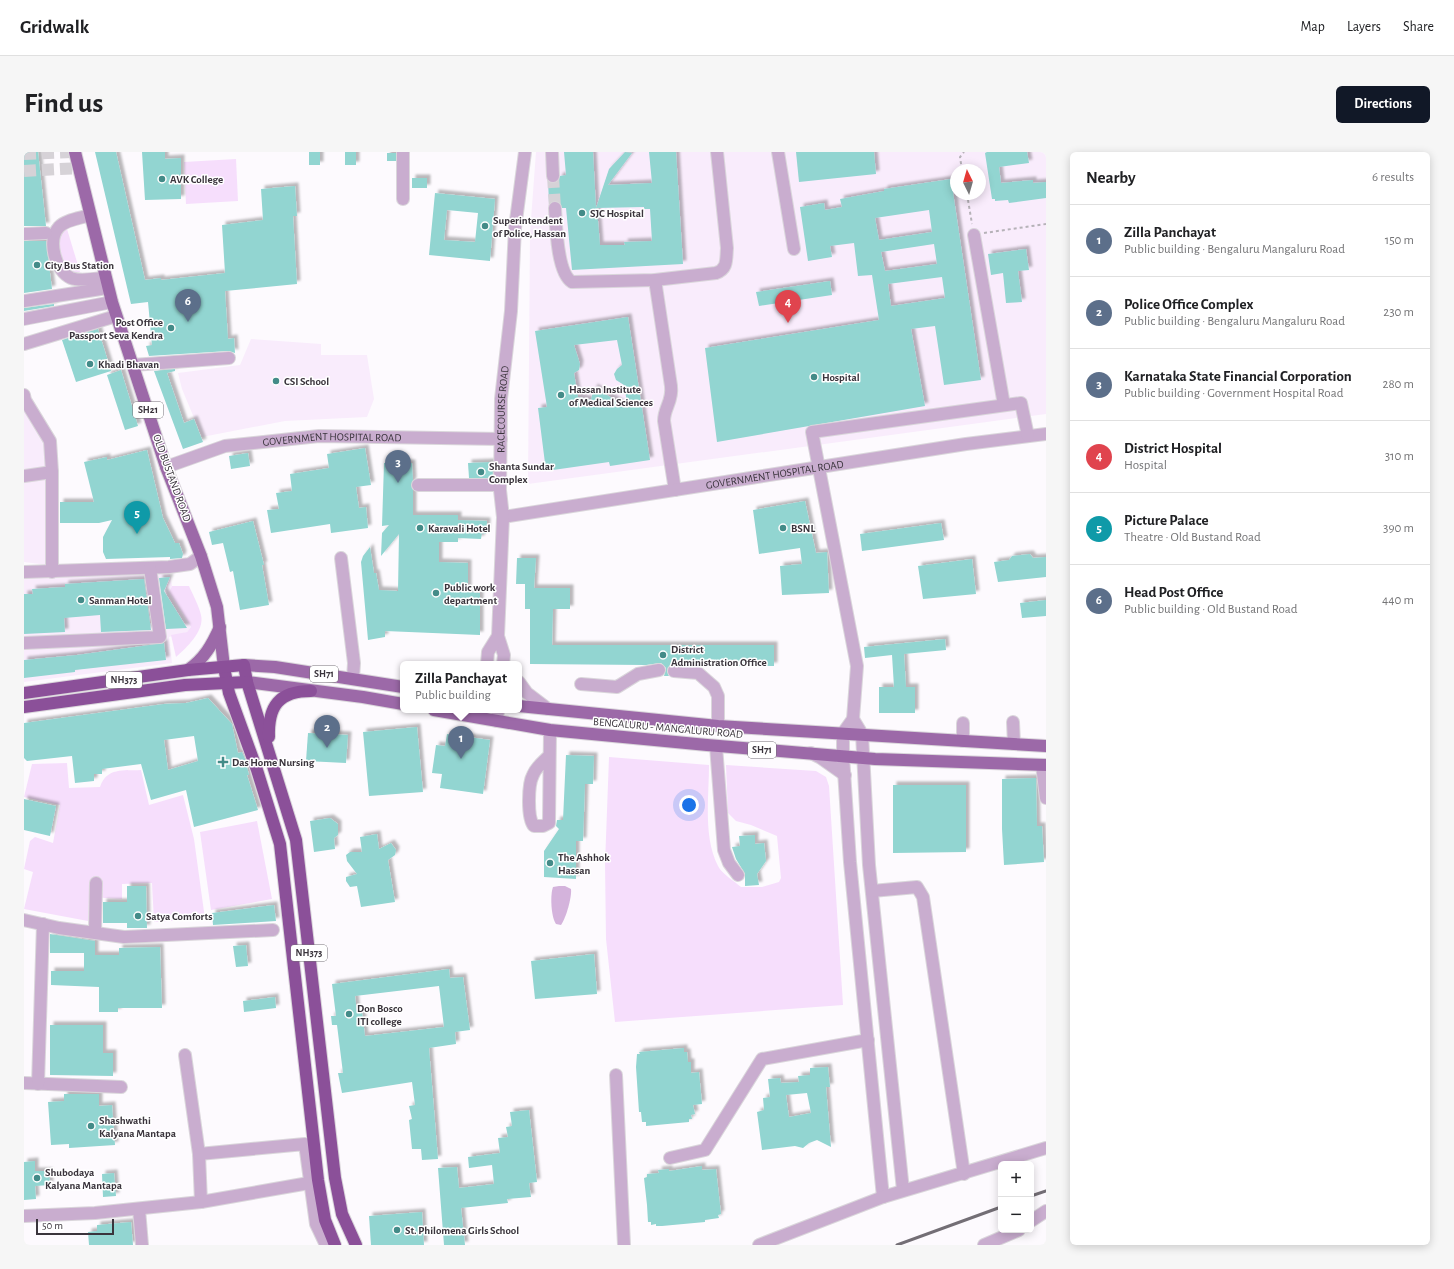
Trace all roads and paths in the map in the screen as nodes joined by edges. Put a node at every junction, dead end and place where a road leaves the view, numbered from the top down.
1 (75, 152) edge
2 (404, 152) edge
3 (525, 152) edge
4 (552, 152) edge
5 (717, 152) edge
6 (778, 152) edge
7 (964, 152) edge
8 (961, 164) edge
9 (553, 176) tunnel mouth
10 (403, 199) dead end
11 (968, 200) edge
12 (555, 208) tunnel mouth
13 (90, 215) junction
14 (1046, 224) edge
15 (46, 233) dead end
16 (24, 234) edge
17 (974, 235) junction
18 (794, 249) dead end
19 (655, 280) junction
20 (106, 283) junction
21 (24, 301) edge
22 (112, 302) junction
23 (116, 316) junction
24 (24, 319) edge
25 (24, 344) edge
26 (229, 358) dead end
27 (133, 365) junction
28 (24, 395) edge
29 (1004, 405) junction
30 (1046, 434) edge
31 (1028, 436) junction
32 (501, 439) junction
33 (166, 466) junction
34 (820, 469) junction
35 (52, 472) junction
36 (24, 476) edge
37 (418, 485) dead end
38 (500, 485) junction
39 (675, 490) junction
40 (503, 517) junction
41 (201, 556) junction
42 (342, 558) dead end
43 (150, 568) junction
44 (24, 572) edge
45 (52, 572) junction
46 (221, 626) junction
47 (498, 636) junction
48 (24, 643) edge
49 (486, 660) edge
50 (505, 661) edge
51 (244, 665) junction
52 (224, 666) junction
53 (188, 670) junction
54 (659, 670) dead end
55 (674, 671) dead end
56 (353, 678) junction
57 (247, 682) junction
58 (226, 683) junction
59 (581, 684) dead end
60 (400, 686) edge
61 (522, 686) edge
62 (311, 691) junction
63 (24, 693) edge
64 (400, 703) edge
65 (522, 706) edge
66 (24, 707) edge
67 (548, 709) junction
68 (468, 713) edge
69 (480, 714) edge
70 (498, 715) edge
71 (853, 719) junction
72 (1013, 722) dead end
73 (963, 723) dead end
74 (713, 725) junction
75 (550, 730) junction
76 (843, 733) junction
77 (862, 734) junction
78 (963, 741) junction
79 (1014, 744) junction
80 (711, 746) junction
81 (1046, 746) edge
82 (811, 753) junction
83 (271, 756) junction
84 (549, 756) junction
85 (843, 756) junction
86 (863, 758) junction
87 (1044, 765) edge
88 (845, 775) junction
89 (1046, 798) edge
90 (738, 875) dead end
91 (96, 883) dead end
92 (872, 890) junction
93 (24, 920) edge
94 (43, 924) junction
95 (273, 930) dead end
96 (95, 932) junction
97 (868, 1040) junction
98 (185, 1056) dead end
99 (616, 1074) dead end
100 (24, 1084) edge
101 (38, 1084) junction
102 (121, 1087) dead end
103 (1046, 1148) edge
104 (199, 1154) junction
105 (670, 1158) dead end
106 (964, 1174) junction
107 (309, 1183) junction
108 (903, 1190) junction
109 (883, 1197) junction
110 (201, 1202) junction
111 (139, 1209) junction
112 (1046, 1211) edge
113 (24, 1216) edge
114 (1034, 1219) edge
115 (1012, 1233) edge
116 (142, 1245) edge
117 (326, 1245) edge
118 (335, 1245) edge
119 (356, 1245) edge
120 (624, 1245) edge
121 (759, 1245) edge
122 (984, 1245) edge

1 - 13 main road, OLD BUSTAND ROAD / SH21
2 - 10 street
3 - 32 street, RACECOURSE ROAD
4 - 9 street
5 - 19 street
6 - 18 street
7 - 8 path
11 - 17 path
12 - 19 street
13 - 20 main road, OLD BUSTAND ROAD / SH21
13 - 20 street
14 - 17 path
15 - 16 street
17 - 29 street
19 - 39 street
20 - 21 street
20 - 22 main road, OLD BUSTAND ROAD / SH21
22 - 23 main road, OLD BUSTAND ROAD / SH21
22 - 24 street
23 - 25 street
23 - 27 main road, OLD BUSTAND ROAD / SH21
26 - 27 street
27 - 33 main road, OLD BUSTAND ROAD / SH21
28 - 35 street
29 - 31 street
29 - 34 street
30 - 31 street, GOVERNMENT HOSPITAL ROAD
31 - 34 street, GOVERNMENT HOSPITAL ROAD
32 - 33 street, GOVERNMENT HOSPITAL ROAD
32 - 38 street, RACECOURSE ROAD
33 - 41 main road, OLD BUSTAND ROAD / SH21
34 - 39 street, GOVERNMENT HOSPITAL ROAD
34 - 71 street
35 - 36 street
35 - 45 street
37 - 38 street
38 - 40 street, RACECOURSE ROAD
39 - 40 street, GOVERNMENT HOSPITAL ROAD
40 - 47 street, RACECOURSE ROAD
41 - 43 street
41 - 46 main road, OLD BUSTAND ROAD / SH21
42 - 56 street
43 - 45 street
43 - 48 street
44 - 45 street
46 - 52 main road, OLD BUSTAND ROAD / SH21
46 - 53 main road
47 - 49 street, RACECOURSE ROAD
47 - 50 street
51 - 52 highway, SH71
51 - 56 main road, SH71
51 - 57 highway, NH373
52 - 53 highway, NH373
52 - 58 highway, NH373
53 - 63 highway, NH373
54 - 59 street
55 - 74 street
56 - 60 main road, SH71
57 - 58 highway, SH71
57 - 62 main road, SH71
57 - 83 highway, NH373
58 - 66 highway, NH373
58 - 118 highway, NH373
61 - 67 street
62 - 64 main road, SH71
62 - 83 highway
65 - 67 main road, BENGALURU - MANGALURU ROAD / SH71
67 - 74 main road, BENGALURU - MANGALURU ROAD / SH71
68 - 69 main road, SH71
69 - 70 main road, BENGALURU - MANGALURU ROAD / SH71
70 - 75 main road, BENGALURU - MANGALURU ROAD / SH71
71 - 76 street
71 - 77 street
72 - 79 street
73 - 78 street
74 - 76 main road, BENGALURU - MANGALURU ROAD / SH71
74 - 80 main road
75 - 80 main road, BENGALURU - MANGALURU ROAD / SH71
75 - 84 street
76 - 77 main road, BENGALURU - MANGALURU ROAD / SH71
76 - 85 street
77 - 78 main road, BENGALURU - MANGALURU ROAD / SH71
77 - 86 street
78 - 79 main road, BENGALURU - MANGALURU ROAD / SH71
79 - 81 main road, BENGALURU - MANGALURU ROAD / SH71
80 - 82 main road, BENGALURU - MANGALURU ROAD / SH71
80 - 90 street
82 - 85 main road, BENGALURU - MANGALURU ROAD / SH71
82 - 88 street
83 - 119 highway, NH373
84 - 84 street
85 - 86 main road, BENGALURU - MANGALURU ROAD / SH71
85 - 88 street
86 - 87 main road, BENGALURU - MANGALURU ROAD / SH71
86 - 92 street
87 - 89 street
88 - 97 street
91 - 96 street
92 - 106 street
92 - 108 street
93 - 94 street
94 - 96 street
94 - 101 street
95 - 96 street
97 - 105 street
97 - 109 street
98 - 104 street
99 - 120 street
100 - 101 street
101 - 102 street
103 - 106 street
104 - 107 street
104 - 110 street
106 - 108 street
107 - 110 street
107 - 117 street
108 - 109 street
109 - 121 street
110 - 111 street
111 - 113 street
111 - 116 street
112 - 114 street
115 - 122 street

